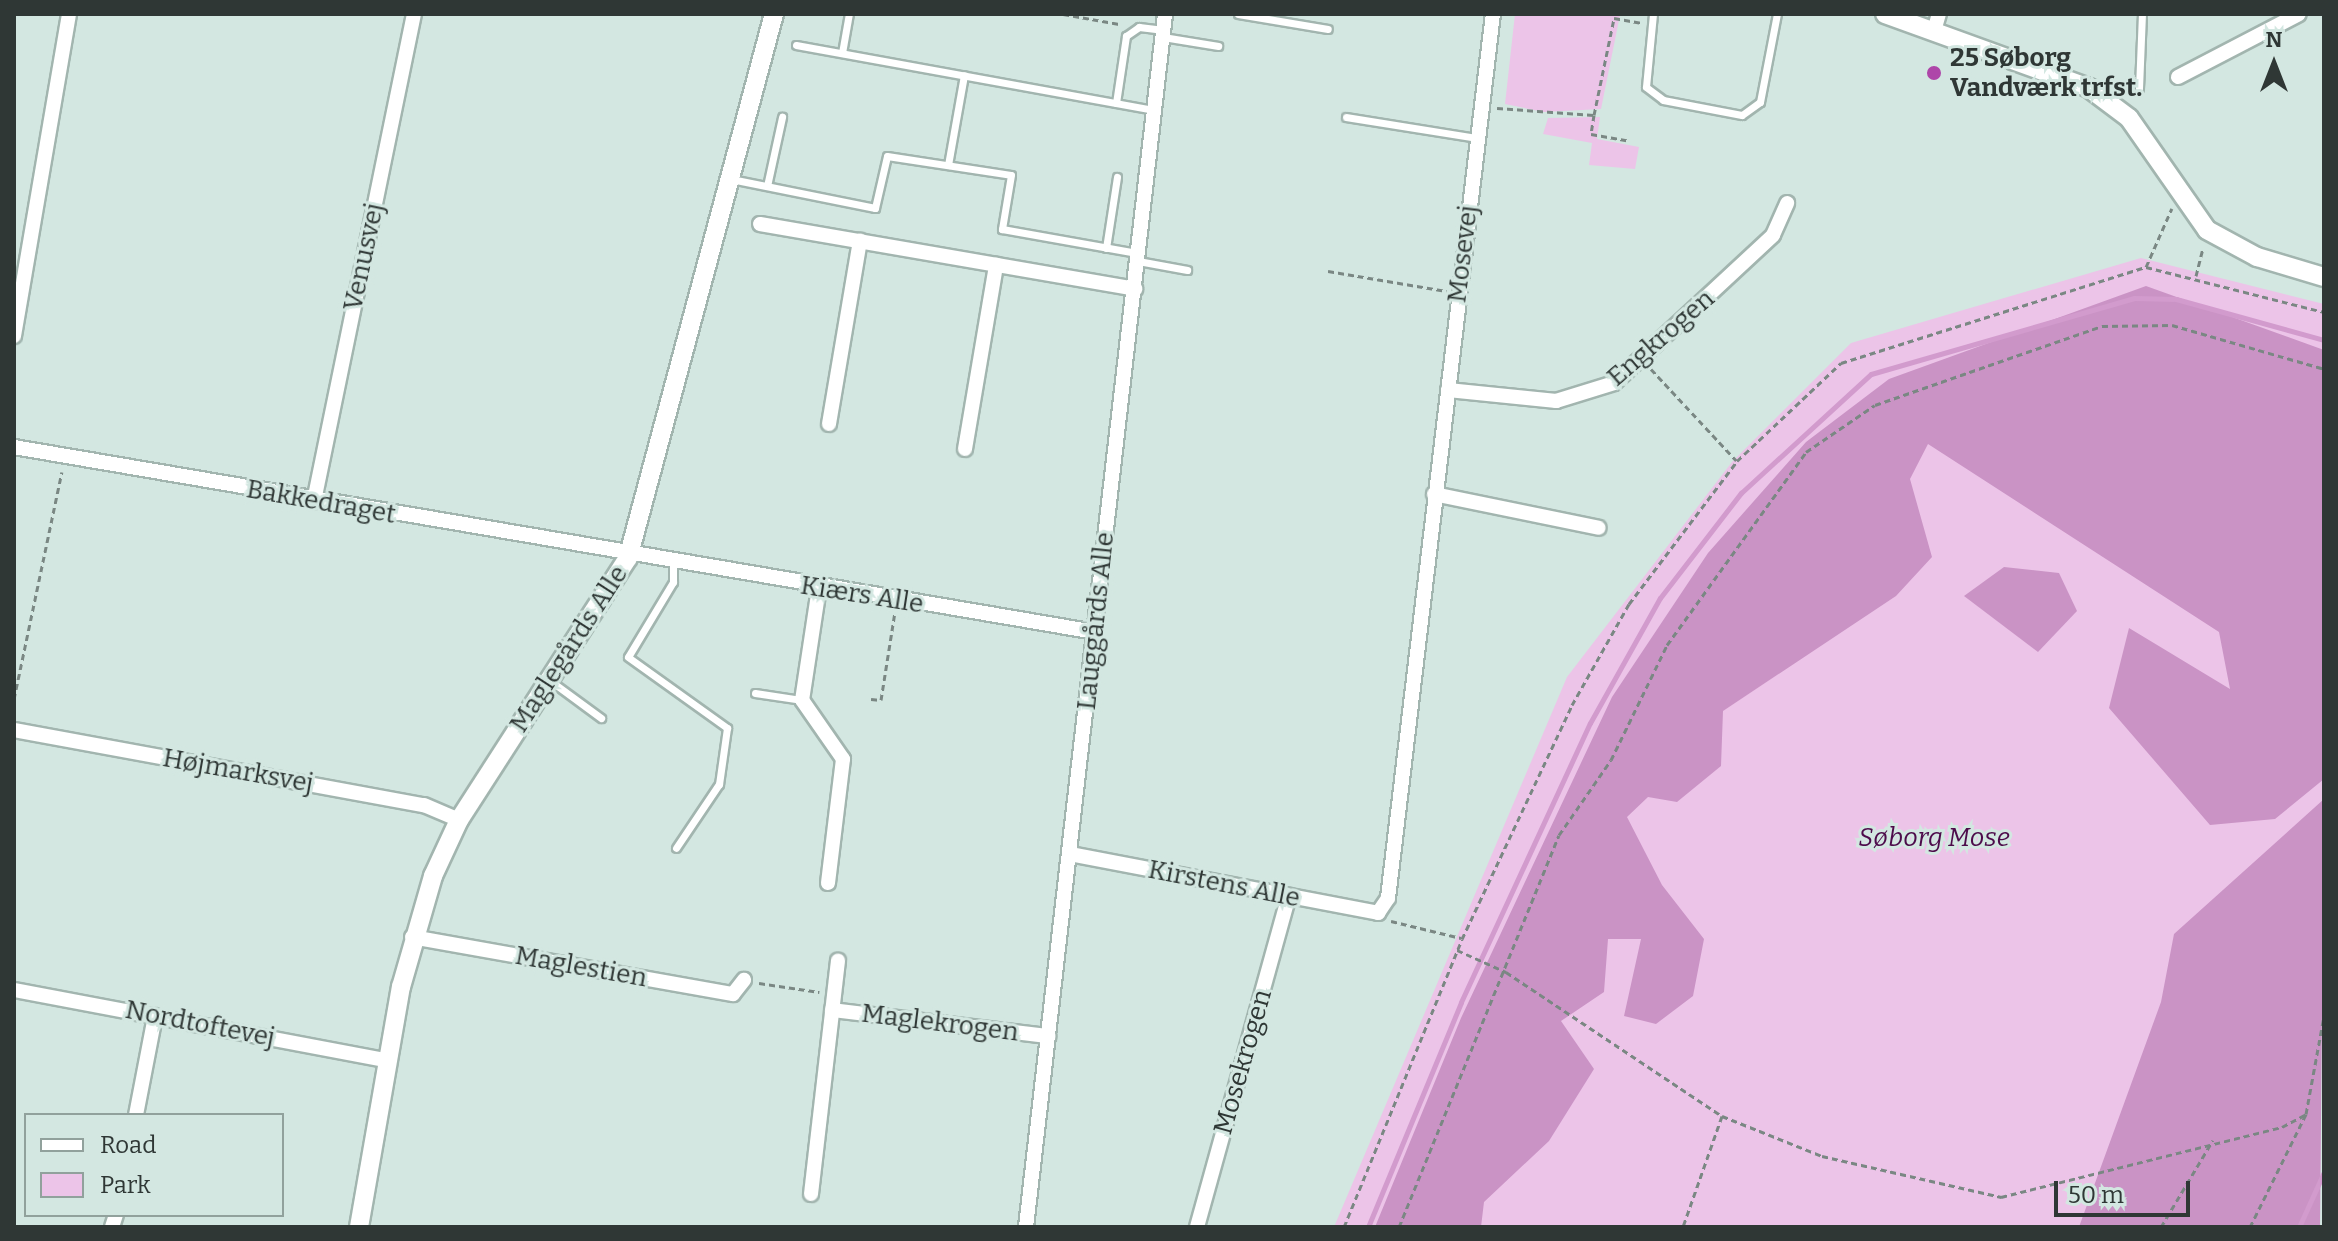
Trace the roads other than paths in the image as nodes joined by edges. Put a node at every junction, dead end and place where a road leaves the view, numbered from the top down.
1 (69, 14) edge
2 (414, 14) edge
3 (774, 14) edge
4 (849, 14) edge
5 (1165, 14) edge
6 (1238, 14) edge
7 (1493, 14) edge
8 (1653, 14) edge
9 (1777, 14) edge
10 (1885, 14) edge
11 (2142, 14) edge
12 (2299, 14) edge
13 (1936, 23) edge
14 (1328, 29) dead end
15 (1164, 34) junction
16 (796, 45) dead end
17 (1218, 46) dead end
18 (842, 53) junction
19 (964, 75) junction
20 (2178, 77) dead end
21 (2139, 88) dead end
22 (1116, 103) junction
23 (1153, 110) junction
24 (782, 117) dead end
25 (1346, 117) dead end
26 (1477, 138) junction
27 (948, 165) junction
28 (1117, 177) dead end
29 (731, 179) junction
30 (767, 186) junction
31 (1787, 203) dead end
32 (760, 224) dead end
33 (860, 241) junction
34 (1106, 248) junction
35 (1138, 257) junction
36 (996, 265) junction
37 (1187, 270) dead end
38 (2324, 277) edge
39 (1135, 289) junction
40 (14, 336) edge
41 (1448, 390) junction
42 (829, 424) dead end
43 (14, 447) edge
44 (965, 449) dead end
45 (1434, 494) junction
46 (314, 501) junction
47 (1599, 528) dead end
48 (628, 558) junction
49 (673, 565) junction
50 (819, 588) junction
51 (1095, 632) junction
52 (550, 680) junction
53 (755, 693) dead end
54 (802, 700) junction
55 (601, 718) dead end
56 (14, 730) edge
57 (459, 820) junction
58 (676, 848) dead end
59 (1070, 854) junction
60 (828, 883) dead end
61 (1289, 896) junction
62 (1378, 913) joint
63 (412, 937) junction
64 (838, 961) dead end
65 (744, 980) road end
66 (14, 990) edge
67 (833, 1002) junction
68 (155, 1016) junction
69 (1048, 1036) junction
70 (386, 1060) junction
71 (136, 1113) edge
72 (811, 1194) dead end
73 (359, 1227) edge
74 (1026, 1227) edge
75 (1197, 1227) edge

1 - 40 street
2 - 46 street, Venusvej
3 - 29 street, Maglegårds Alle
4 - 18 lane
5 - 15 street, Lauggårds Alle
6 - 14 lane
7 - 26 street, Mosevej
8 - 9 lane
10 - 13 street
11 - 21 lane
12 - 20 street
13 - 38 street
15 - 17 lane
15 - 22 lane
15 - 23 street, Lauggårds Alle
16 - 18 lane
18 - 19 lane
19 - 22 lane
19 - 27 lane
22 - 23 lane
23 - 35 street, Lauggårds Alle
24 - 30 lane
25 - 26 lane
26 - 41 street, Mosevej
27 - 30 lane
27 - 34 lane
28 - 34 lane
29 - 30 lane
29 - 48 street, Maglegårds Alle
31 - 41 street, Engkrogen
32 - 33 street
33 - 36 street
33 - 42 street
34 - 35 lane
35 - 37 lane
35 - 39 street, Lauggårds Alle
36 - 39 street
36 - 44 street
39 - 51 street, Lauggårds Alle
41 - 45 street, Mosevej
43 - 46 street, Bakkedraget
45 - 47 street
45 - 62 street, Mosevej
46 - 48 street, Bakkedraget
48 - 49 street, Kiærs Alle
48 - 52 street, Maglegårds Alle
49 - 50 street, Kiærs Alle
49 - 58 lane
50 - 51 street, Kiærs Alle
50 - 54 street
51 - 59 street, Lauggårds Alle
52 - 55 lane
52 - 57 street, Maglegårds Alle
53 - 54 lane
54 - 60 street
56 - 57 street, Højmarksvej
57 - 63 street, Maglegårds Alle
59 - 61 street, Kirstens Alle
59 - 69 street, Lauggårds Alle
61 - 62 street, Kirstens Alle
61 - 75 street, Mosekrogen
63 - 65 street, Maglestien
63 - 70 street, Maglegårds Alle
64 - 67 street, Maglekrogen
66 - 68 street, Nordtoftevej
67 - 69 street, Maglekrogen
67 - 72 street, Maglekrogen
68 - 70 street, Nordtoftevej
68 - 71 street
69 - 74 street, Lauggårds Alle
70 - 73 street, Maglegårds Alle

